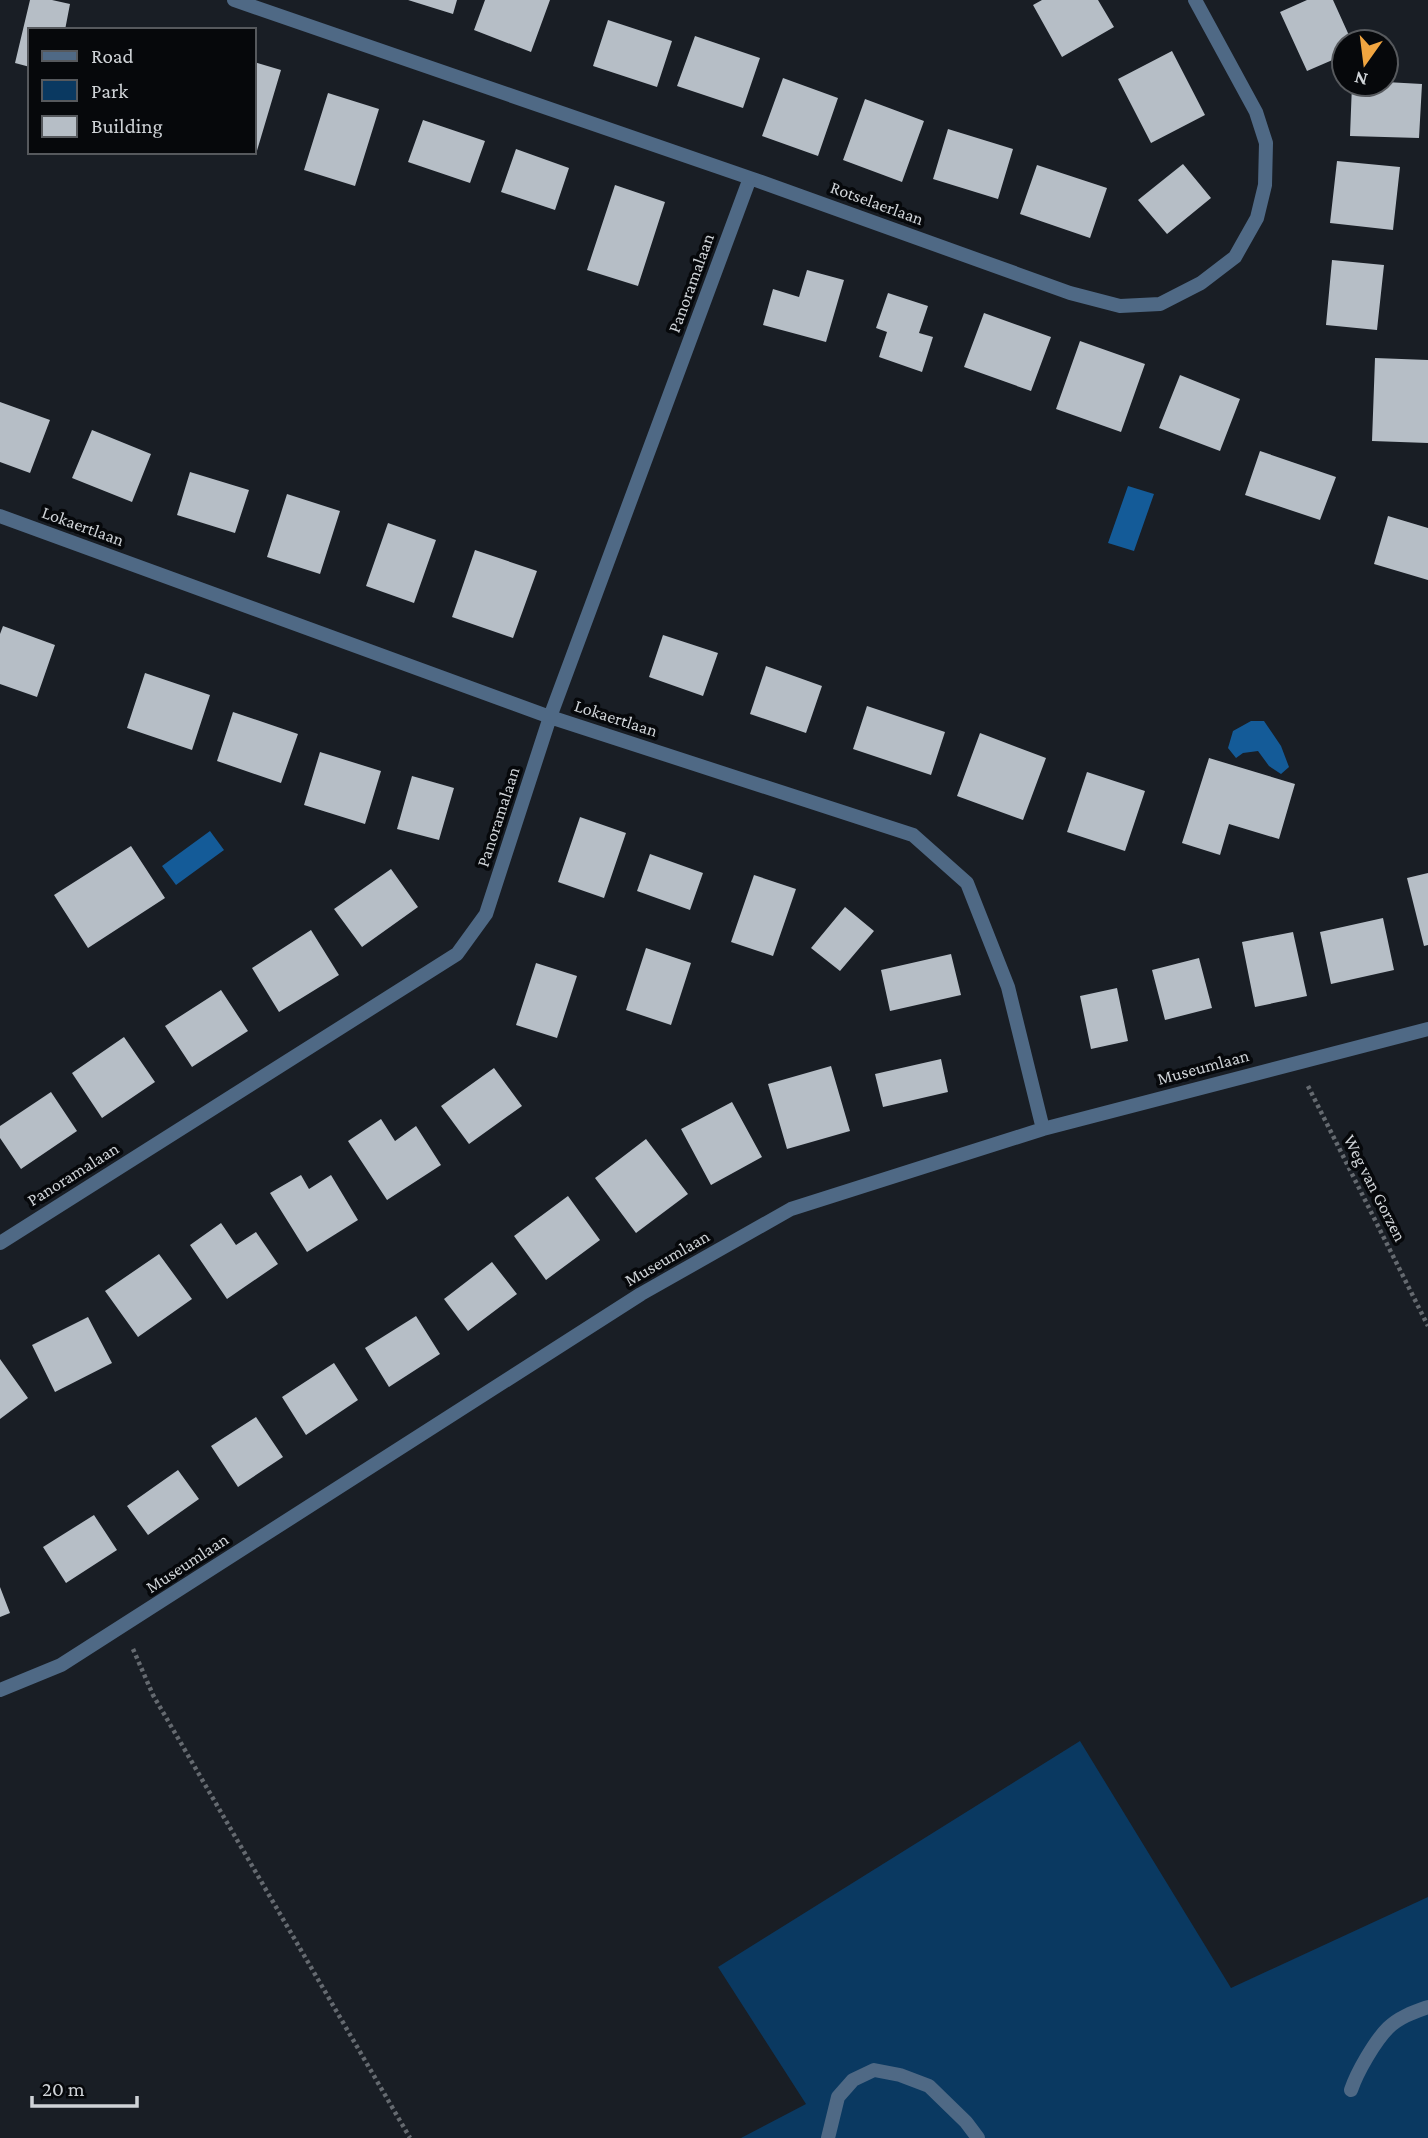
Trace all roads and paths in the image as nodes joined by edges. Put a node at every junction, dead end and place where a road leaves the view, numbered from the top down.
1 (234, 0) edge
2 (1195, 0) edge
3 (750, 178) junction
4 (0, 516) edge
5 (550, 717) junction
6 (1428, 1028) edge
7 (1296, 1063) junction
8 (1043, 1129) junction
9 (0, 1243) edge
10 (1428, 1326) edge
11 (124, 1626) junction
12 (0, 1690) edge
13 (1428, 2007) edge
14 (1352, 2090) dead end
15 (411, 2138) edge
16 (828, 2138) edge
17 (978, 2138) edge

1 - 3 street, Rotselaerlaan
2 - 3 street, Rotselaerlaan
3 - 5 street, Panoramalaan
4 - 5 street, Lokaertlaan
5 - 8 street, Lokaertlaan
5 - 9 street, Panoramalaan
6 - 7 street, Museumlaan
7 - 8 street, Museumlaan
7 - 10 path, Weg van Gorzen
8 - 11 street, Museumlaan
11 - 12 street, Museumlaan
11 - 15 path
13 - 14 street
16 - 17 street

